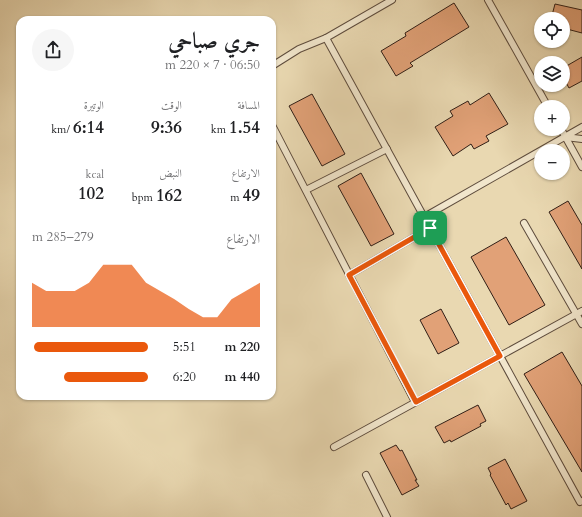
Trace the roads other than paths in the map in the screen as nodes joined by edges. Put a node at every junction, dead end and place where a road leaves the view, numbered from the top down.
1 (392, 0) edge
2 (488, 0) edge
3 (326, 38) junction
4 (276, 63) edge
5 (544, 100) edge
6 (582, 127) edge
7 (276, 133) edge
8 (565, 137) junction
9 (582, 139) edge
10 (386, 149) junction
11 (582, 167) edge
12 (306, 190) junction
13 (424, 218) junction
14 (524, 223) dead end
15 (430, 228) junction
16 (349, 275) junction
17 (582, 311) edge
18 (576, 314) junction
19 (582, 324) edge
20 (500, 356) junction
21 (416, 402) junction
22 (334, 447) dead end
23 (366, 476) dead end
24 (582, 501) edge
25 (387, 517) edge

1 - 3 lane
2 - 5 lane
3 - 4 lane
3 - 10 lane
6 - 8 lane
7 - 12 lane
8 - 9 lane
8 - 11 lane
8 - 13 lane
10 - 12 lane
10 - 13 lane
12 - 16 lane
13 - 15 lane
14 - 18 lane
15 - 16 lane
15 - 20 lane
16 - 21 lane
17 - 18 lane
18 - 19 lane
18 - 20 lane
20 - 21 lane
20 - 24 lane
21 - 22 lane
23 - 25 lane

